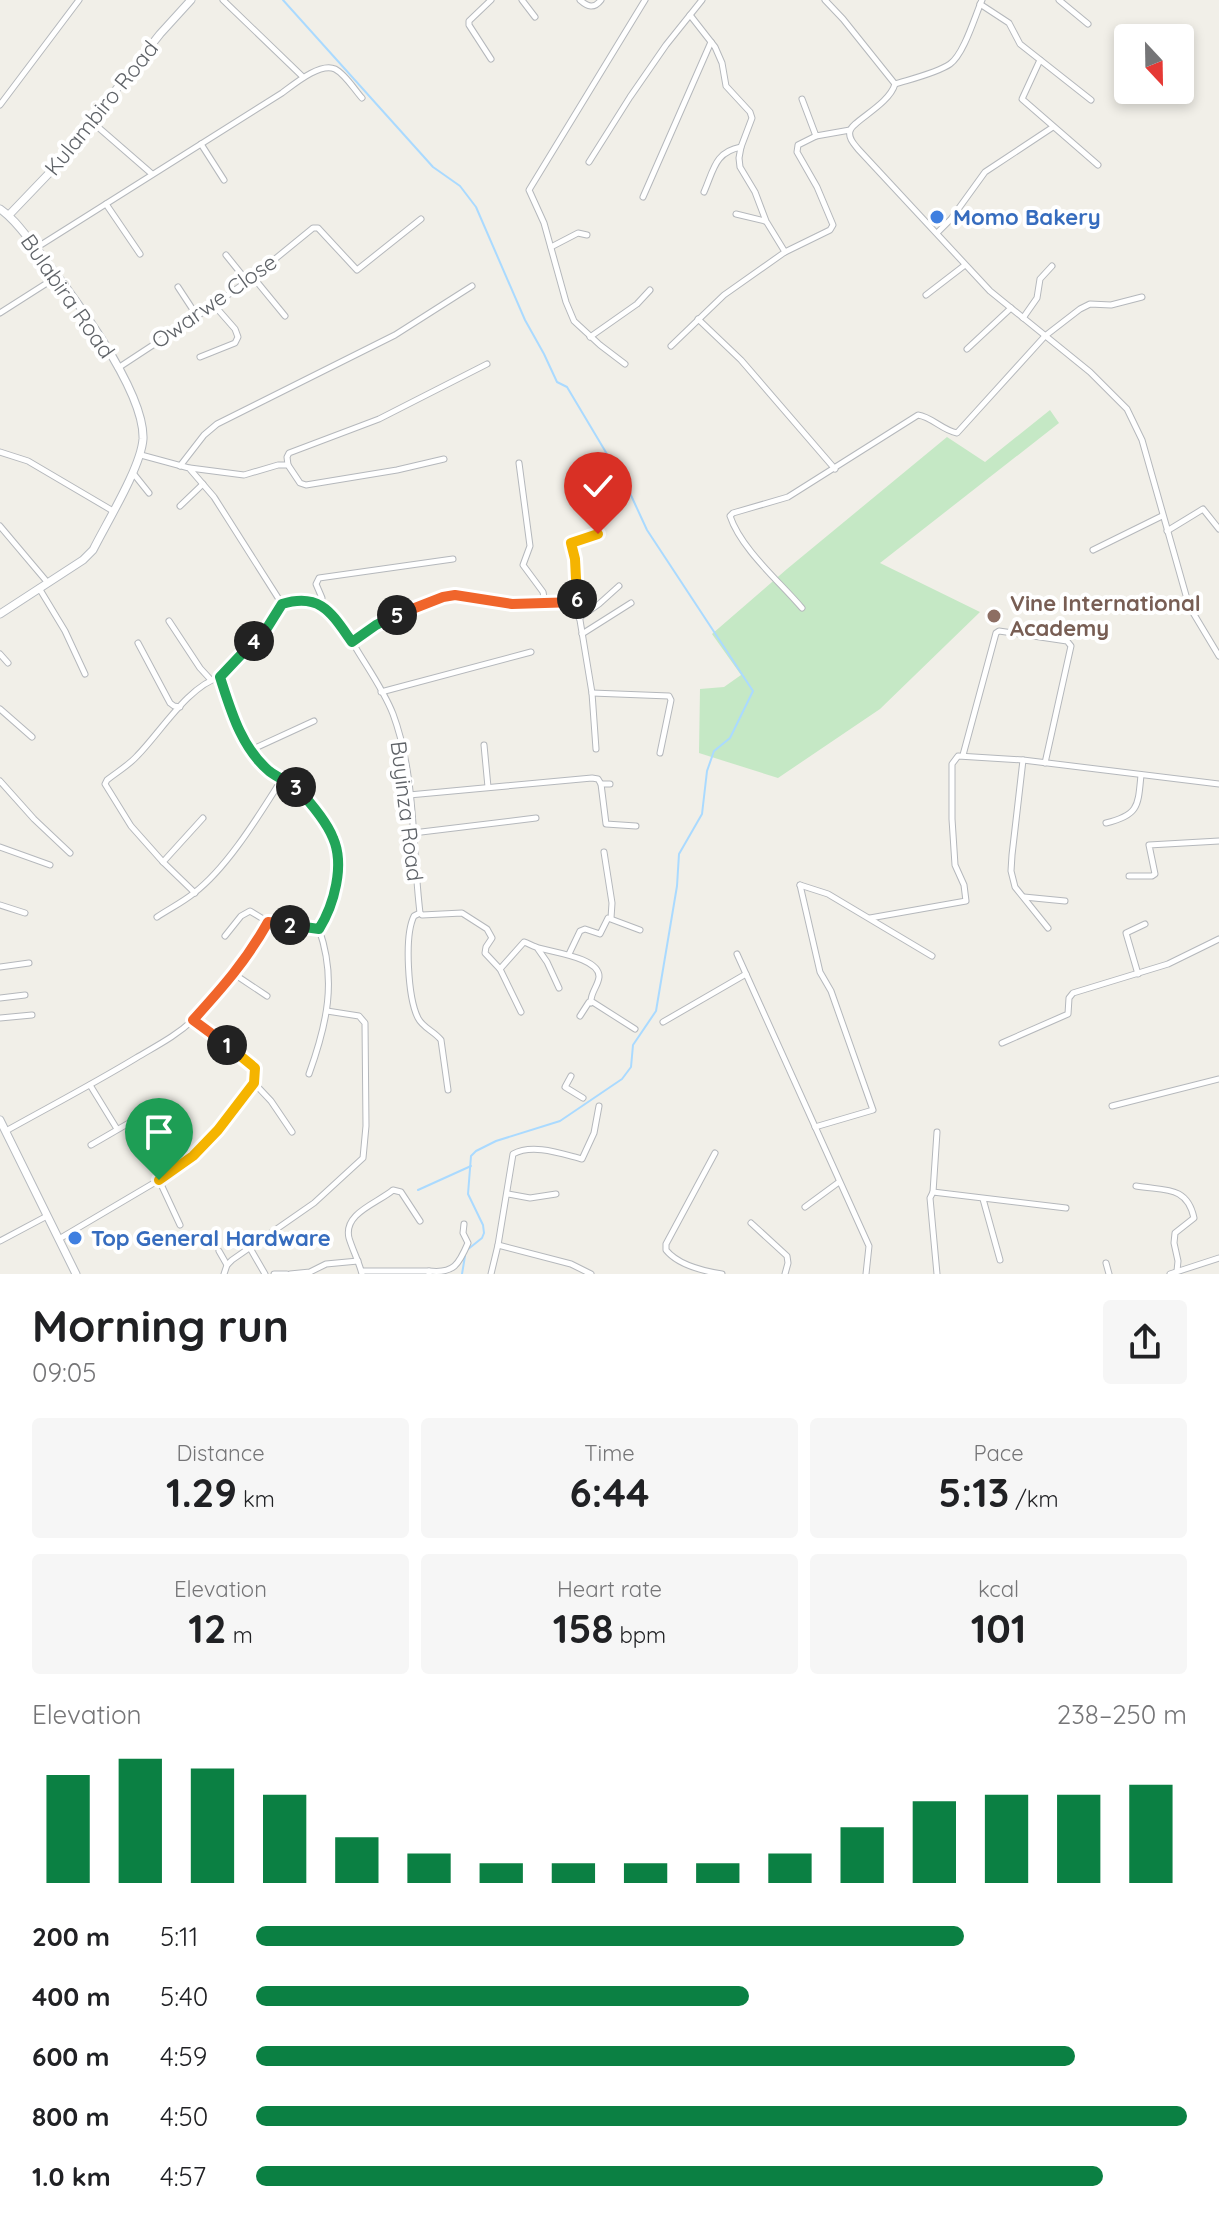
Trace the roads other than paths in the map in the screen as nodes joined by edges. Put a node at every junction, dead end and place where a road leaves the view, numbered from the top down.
1 (79, 0) edge
2 (191, 0) edge
3 (223, 0) edge
4 (491, 0) edge
5 (522, 0) edge
6 (580, 0) edge
7 (601, 0) edge
8 (645, 0) edge
9 (702, 0) edge
10 (825, 0) edge
11 (1059, 0) edge
12 (981, 2) edge
13 (690, 15) junction
14 (535, 17) dead end
15 (1088, 24) dead end
16 (711, 41) junction
17 (491, 59) dead end
18 (1040, 60) junction
19 (303, 77) junction
20 (895, 84) junction
21 (362, 98) dead end
22 (802, 99) dead end
23 (1091, 100) dead end
24 (0, 105) edge
25 (91, 121) junction
26 (1053, 127) junction
27 (850, 130) junction
28 (816, 136) junction
29 (201, 144) junction
30 (741, 147) junction
31 (589, 162) dead end
32 (1098, 165) dead end
33 (152, 174) junction
34 (224, 180) dead end
35 (704, 192) dead end
36 (643, 197) dead end
37 (106, 204) junction
38 (0, 210) edge
39 (736, 214) dead end
40 (9, 215) junction
41 (421, 219) dead end
42 (766, 221) junction
43 (937, 233) junction
44 (587, 235) dead end
45 (551, 247) junction
46 (36, 248) junction
47 (785, 252) junction
48 (140, 254) dead end
49 (226, 255) dead end
50 (965, 265) junction
51 (1052, 266) dead end
52 (58, 276) junction
53 (253, 277) junction
54 (247, 281) junction
55 (472, 286) dead end
56 (178, 287) dead end
57 (650, 290) dead end
58 (926, 295) dead end
59 (1142, 297) dead end
60 (214, 305) junction
61 (1011, 308) junction
62 (0, 313) edge
63 (197, 316) junction
64 (285, 316) dead end
65 (1023, 318) junction
66 (698, 319) junction
67 (1045, 336) junction
68 (590, 337) junction
69 (671, 346) dead end
70 (967, 349) dead end
71 (200, 357) dead end
72 (487, 364) dead end
73 (625, 364) dead end
74 (118, 368) junction
75 (0, 452) edge
76 (141, 455) junction
77 (444, 459) dead end
78 (519, 463) dead end
79 (288, 465) junction
80 (180, 466) junction
81 (189, 468) junction
82 (835, 469) junction
83 (132, 472) junction
84 (203, 484) junction
85 (149, 493) dead end
86 (180, 506) dead end
87 (113, 511) junction
88 (1162, 516) junction
89 (0, 526) edge
90 (1219, 529) edge
91 (1167, 531) junction
92 (598, 534) dead end
93 (1093, 550) dead end
94 (453, 559) dead end
95 (48, 583) junction
96 (619, 586) dead end
97 (39, 588) junction
98 (577, 602) junction
99 (545, 603) junction
100 (631, 603) dead end
101 (282, 604) junction
102 (321, 605) junction
103 (802, 608) dead end
104 (578, 610) junction
105 (588, 612) junction
106 (0, 614) edge
107 (579, 618) junction
108 (169, 621) dead end
109 (582, 634) junction
110 (352, 642) junction
111 (138, 643) dead end
112 (531, 652) dead end
113 (0, 654) edge
114 (1219, 656) edge
115 (8, 663) dead end
116 (85, 674) dead end
117 (220, 677) junction
118 (211, 680) junction
119 (381, 692) junction
120 (592, 693) junction
121 (181, 707) junction
122 (0, 709) edge
123 (314, 721) dead end
124 (32, 737) dead end
125 (484, 745) dead end
126 (596, 749) dead end
127 (251, 750) junction
128 (660, 753) dead end
129 (963, 755) junction
130 (1023, 760) junction
131 (1045, 763) junction
132 (1141, 775) junction
133 (282, 779) junction
134 (0, 781) edge
135 (601, 784) junction
136 (610, 784) dead end
137 (1219, 784) edge
138 (488, 787) junction
139 (409, 795) junction
140 (203, 818) dead end
141 (536, 818) dead end
142 (1106, 823) dead end
143 (636, 826) dead end
144 (413, 833) junction
145 (1219, 841) edge
146 (0, 847) edge
147 (604, 852) dead end
148 (70, 853) dead end
149 (163, 862) junction
150 (50, 865) dead end
151 (1129, 876) dead end
152 (195, 893) junction
153 (1023, 897) junction
154 (1065, 901) dead end
155 (0, 905) edge
156 (25, 913) dead end
157 (420, 913) junction
158 (157, 917) dead end
159 (611, 918) junction
160 (870, 918) junction
161 (268, 922) junction
162 (1145, 924) dead end
163 (1048, 928) dead end
164 (319, 929) junction
165 (640, 930) dead end
166 (225, 936) dead end
167 (1219, 939) edge
168 (538, 948) junction
169 (569, 954) junction
170 (737, 954) dead end
171 (932, 956) dead end
172 (29, 963) dead end
173 (0, 967) edge
174 (500, 969) junction
175 (234, 974) junction
176 (746, 974) junction
177 (1138, 974) junction
178 (559, 988) dead end
179 (25, 995) dead end
180 (267, 996) dead end
181 (0, 998) edge
182 (593, 1003) junction
183 (327, 1011) junction
184 (521, 1012) dead end
185 (32, 1015) dead end
186 (580, 1016) dead end
187 (0, 1018) edge
188 (193, 1020) junction
189 (663, 1022) dead end
190 (635, 1029) dead end
191 (1002, 1043) dead end
192 (309, 1074) dead end
193 (571, 1076) dead end
194 (1219, 1079) edge
195 (254, 1083) junction
196 (90, 1085) junction
197 (448, 1090) dead end
198 (583, 1098) dead end
199 (160, 1105) dead end
200 (599, 1106) dead end
201 (1112, 1106) dead end
202 (0, 1120) edge
203 (815, 1127) junction
204 (117, 1129) junction
205 (5, 1132) junction
206 (292, 1132) dead end
207 (937, 1132) dead end
208 (91, 1145) dead end
209 (715, 1153) dead end
210 (159, 1180) junction
211 (840, 1181) junction
212 (1136, 1186) dead end
213 (933, 1192) junction
214 (508, 1194) junction
215 (556, 1194) dead end
216 (983, 1199) junction
217 (805, 1207) dead end
218 (1066, 1208) dead end
219 (47, 1216) junction
220 (420, 1221) dead end
221 (751, 1223) dead end
222 (464, 1224) dead end
223 (180, 1225) dead end
224 (59, 1239) junction
225 (0, 1241) edge
226 (498, 1245) junction
227 (250, 1248) junction
228 (219, 1251) dead end
229 (1219, 1258) edge
230 (1000, 1260) dead end
231 (358, 1261) junction
232 (1106, 1263) dead end
233 (227, 1265) junction
234 (1177, 1271) junction
235 (362, 1272) edge
236 (429, 1272) edge
237 (76, 1274) edge
238 (224, 1274) edge
239 (265, 1274) edge
240 (274, 1274) edge
241 (288, 1274) edge
242 (491, 1274) edge
243 (591, 1274) edge
244 (721, 1274) edge
245 (785, 1274) edge
246 (866, 1274) edge
247 (937, 1274) edge
248 (1109, 1274) edge
249 (1170, 1274) edge

1 - 24 street
2 - 25 street, Kulambiro Road
3 - 19 street
4 - 17 street
5 - 14 street
6 - 7 street
8 - 45 street
9 - 13 street
10 - 20 street
11 - 15 street
12 - 18 street
12 - 20 street
13 - 16 street
13 - 31 street
16 - 30 street
16 - 36 street
18 - 23 street
18 - 26 street
19 - 21 street
19 - 29 street
20 - 27 street
22 - 28 street
25 - 33 street
25 - 40 street, Kulambiro Road
26 - 32 street
26 - 43 street
27 - 28 street
27 - 43 street
28 - 47 street
29 - 33 street
29 - 34 street
30 - 35 street
30 - 42 street
33 - 37 street
37 - 46 street
37 - 48 street
38 - 40 street, Bulabira Road
39 - 42 street
40 - 46 street, Bulabira Road
41 - 53 street, Owarwe Close
42 - 47 street
43 - 50 street
44 - 45 street
45 - 68 street
46 - 52 street, Bulabira Road
47 - 66 street
49 - 54 street
50 - 58 street
50 - 61 street
51 - 65 street
52 - 62 street
52 - 74 street, Bulabira Road
53 - 54 street, Owarwe Close
53 - 64 street
54 - 60 street, Owarwe Close
55 - 80 street
56 - 63 street
57 - 68 street
59 - 67 street
60 - 63 street, Owarwe Close
60 - 71 street
61 - 65 street
61 - 70 street
63 - 74 street, Owarwe Close
65 - 67 street
66 - 69 street
66 - 82 street
67 - 82 street
67 - 88 street
68 - 73 street
72 - 79 street
74 - 76 street, Bulabira Road
75 - 87 street
76 - 80 street
76 - 83 street
77 - 79 street
78 - 99 street
79 - 81 street
80 - 81 street
81 - 84 street
82 - 103 street
83 - 85 street
83 - 87 street
84 - 86 street
84 - 101 street
87 - 95 street
88 - 91 street
88 - 93 street
89 - 95 street
90 - 91 street
91 - 114 street
92 - 98 street
94 - 102 street
95 - 97 street
96 - 105 street
97 - 106 street
97 - 116 street
98 - 99 street
98 - 104 street
99 - 110 street
100 - 109 street
101 - 102 street
101 - 117 street
102 - 110 street, Buyinza Road
104 - 105 street
104 - 107 street
105 - 107 street
107 - 109 street
108 - 118 street
109 - 120 street
110 - 119 street, Buyinza Road
111 - 121 street
112 - 119 street
113 - 115 street
117 - 118 street
117 - 127 street
118 - 121 street
119 - 139 street, Buyinza Road
120 - 126 street
120 - 128 street
121 - 149 street
122 - 124 street
123 - 127 street
125 - 138 street
127 - 133 street
129 - 130 street
129 - 131 street
129 - 160 street
130 - 131 street
130 - 153 street
131 - 132 street
132 - 137 street
132 - 142 street
133 - 152 street
133 - 164 street
134 - 148 street
135 - 136 street
135 - 138 street
135 - 143 street
138 - 139 street
139 - 144 street, Buyinza Road
140 - 149 street
141 - 144 street
144 - 157 street, Buyinza Road
145 - 151 street
146 - 150 street
147 - 159 street
149 - 152 street
152 - 158 street
153 - 154 street
153 - 163 street
155 - 156 street
157 - 174 street, Buyinza Road
157 - 197 street
159 - 165 street
159 - 169 street
160 - 171 street
160 - 203 street
161 - 164 street
161 - 166 street
161 - 175 street
162 - 177 street
164 - 183 street
167 - 177 street
168 - 169 street
168 - 174 street
168 - 178 street
169 - 182 street
170 - 176 street
172 - 173 street
174 - 184 street
175 - 180 street
175 - 188 street
176 - 189 street
176 - 203 street
177 - 191 street
179 - 181 street
182 - 186 street
182 - 190 street
183 - 192 street
183 - 227 street
185 - 187 street
188 - 195 street
188 - 196 street
193 - 198 street
194 - 201 street
195 - 206 street
195 - 210 street
196 - 204 street
196 - 205 street
199 - 204 street
200 - 214 street
202 - 205 street
203 - 211 street
204 - 208 street
205 - 219 street
207 - 213 street
209 - 244 street
210 - 223 street
210 - 224 street
211 - 217 street
211 - 246 street
212 - 234 street
213 - 216 street
213 - 247 street
214 - 215 street
214 - 226 street
216 - 218 street
216 - 230 street
219 - 224 street
219 - 225 street
220 - 231 street
221 - 245 street
222 - 236 street
224 - 237 street
226 - 242 street
226 - 243 street
227 - 233 street
227 - 239 street
228 - 233 street
229 - 234 street
231 - 235 street
231 - 241 street
232 - 248 street
233 - 238 street
234 - 249 street
235 - 236 street
240 - 241 street

